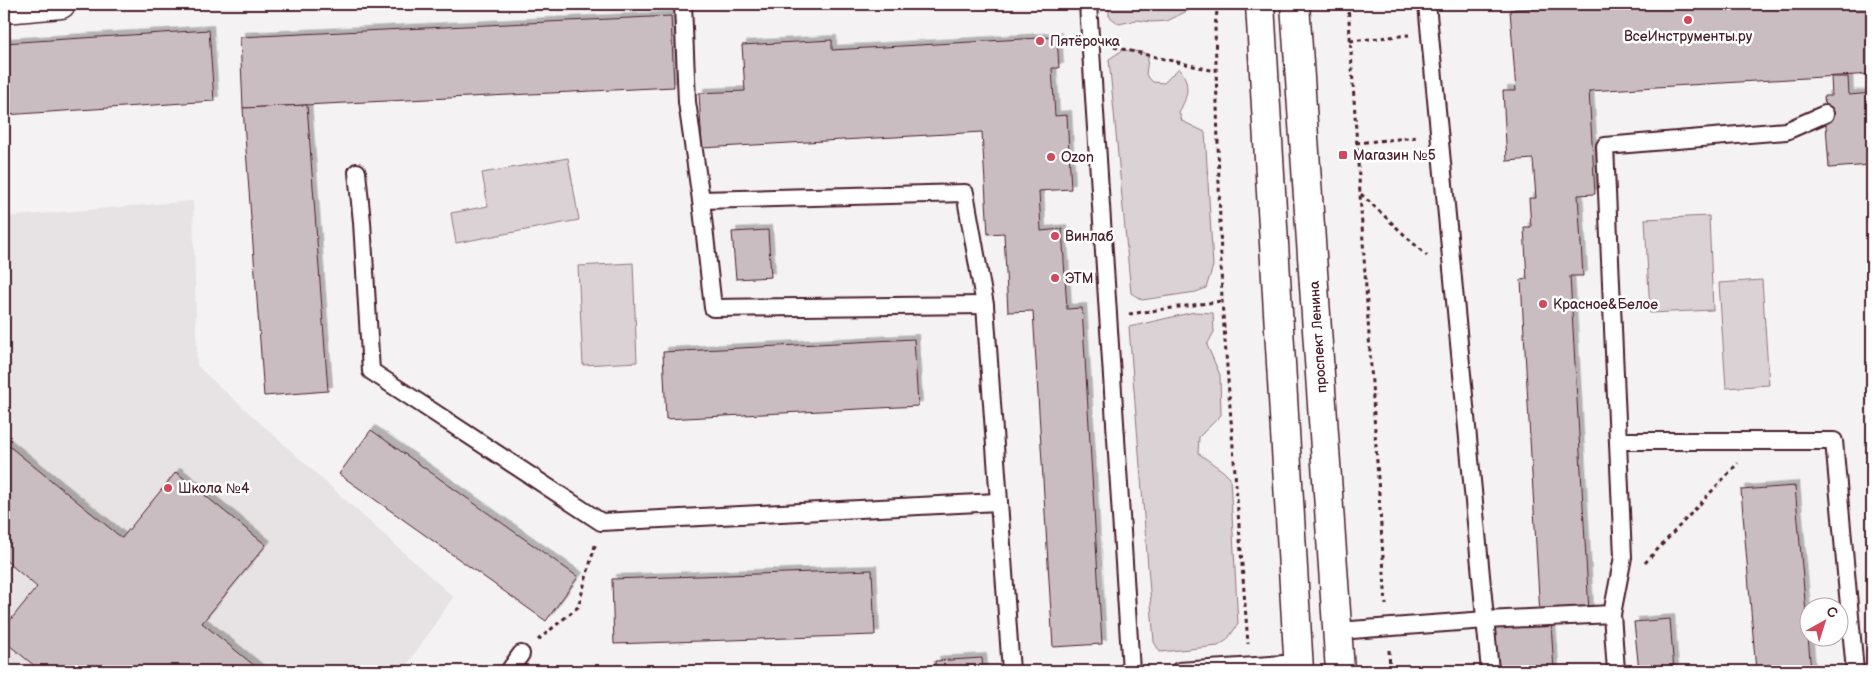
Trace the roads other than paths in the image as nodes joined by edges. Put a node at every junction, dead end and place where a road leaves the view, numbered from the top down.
1 (62, 4) edge
2 (683, 4) edge
3 (1088, 4) edge
4 (1260, 4) edge
5 (1295, 4) edge
6 (1427, 4) edge
7 (4, 9) edge
8 (1826, 114) dead end
9 (357, 172) dead end
10 (701, 200) junction
11 (985, 305) junction
12 (1618, 441) junction
13 (998, 502) junction
14 (1612, 614) junction
15 (1486, 620) junction
16 (1338, 631) junction
17 (520, 654) road end
18 (1299, 667) edge
19 (509, 671) edge
20 (1011, 671) edge
21 (1131, 671) edge
22 (1179, 671) edge
23 (1340, 671) edge
24 (1490, 671) edge
25 (1616, 671) edge
26 (1855, 671) edge

1 - 7 main road
2 - 10 lane
3 - 21 lane
4 - 18 main road
5 - 16 main road, проспект Ленина
6 - 15 lane
8 - 12 lane
9 - 13 lane
10 - 11 lane
10 - 11 lane
11 - 13 lane
12 - 14 lane
12 - 26 lane
13 - 20 lane
14 - 15 lane
14 - 25 lane
15 - 16 lane
15 - 24 lane
16 - 23 main road, проспект Ленина
17 - 19 lane
18 - 22 lane

